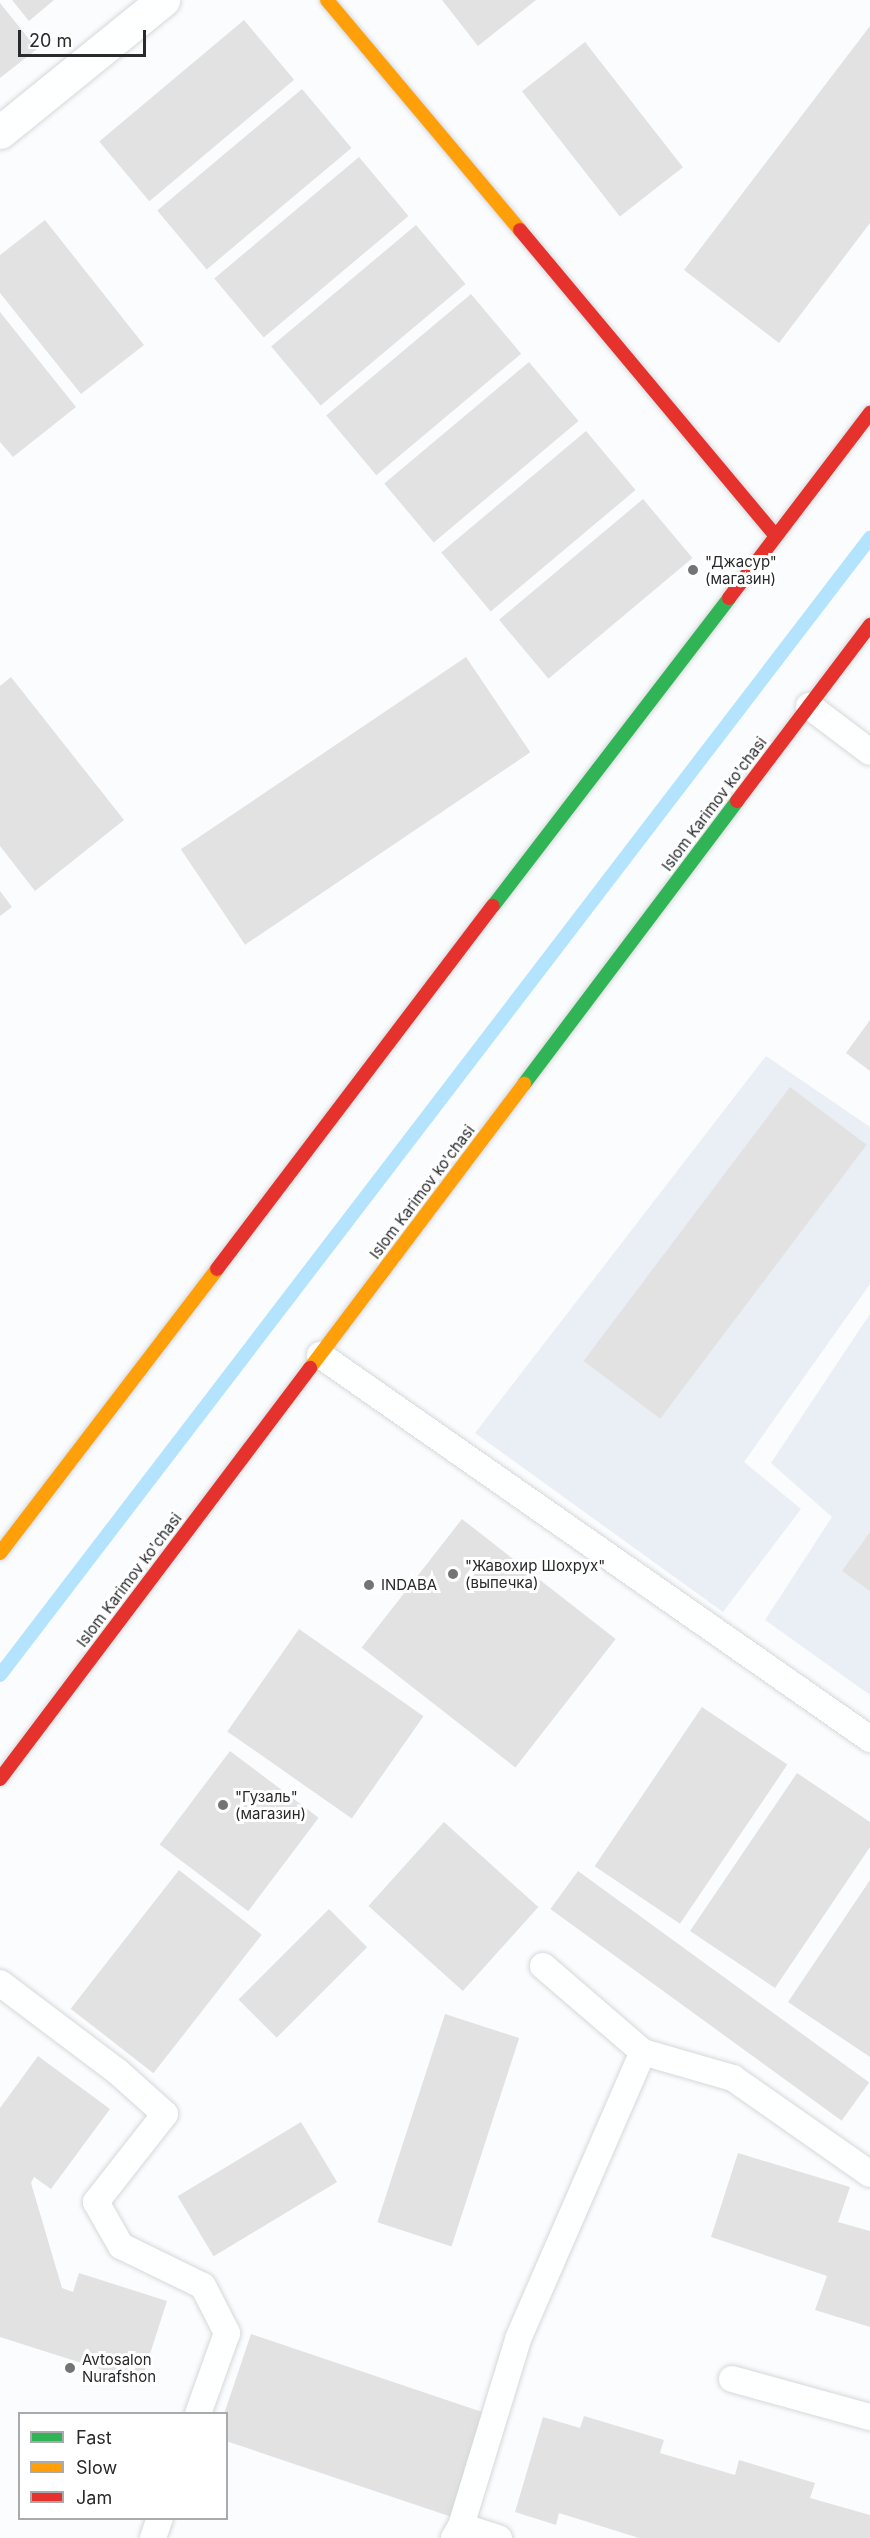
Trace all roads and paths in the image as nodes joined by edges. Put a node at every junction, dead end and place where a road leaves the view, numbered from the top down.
1 (163, 0) edge
2 (327, 0) edge
3 (0, 132) edge
4 (870, 413) edge
5 (775, 535) junction
6 (870, 625) edge
7 (809, 706) junction
8 (870, 752) edge
9 (320, 1354) junction
10 (0, 1553) edge
11 (870, 1739) edge
12 (0, 1779) edge
13 (543, 1966) dead end
14 (0, 1983) edge
15 (643, 2052) junction
16 (870, 2174) edge
17 (732, 2379) dead end
18 (199, 2412) edge
19 (870, 2417) edge
20 (159, 2520) edge
21 (457, 2532) edge
22 (153, 2538) edge
23 (499, 2538) edge

1 - 3 street
2 - 5 main road
4 - 5 main road
5 - 10 main road
6 - 7 main road, Islom Karimov ko'chasi
7 - 8 lane
7 - 9 main road, Islom Karimov ko'chasi
9 - 11 lane
9 - 12 main road, Islom Karimov ko'chasi
13 - 15 lane
14 - 18 lane
15 - 16 lane
15 - 21 lane
17 - 19 lane
20 - 22 lane
21 - 23 lane

